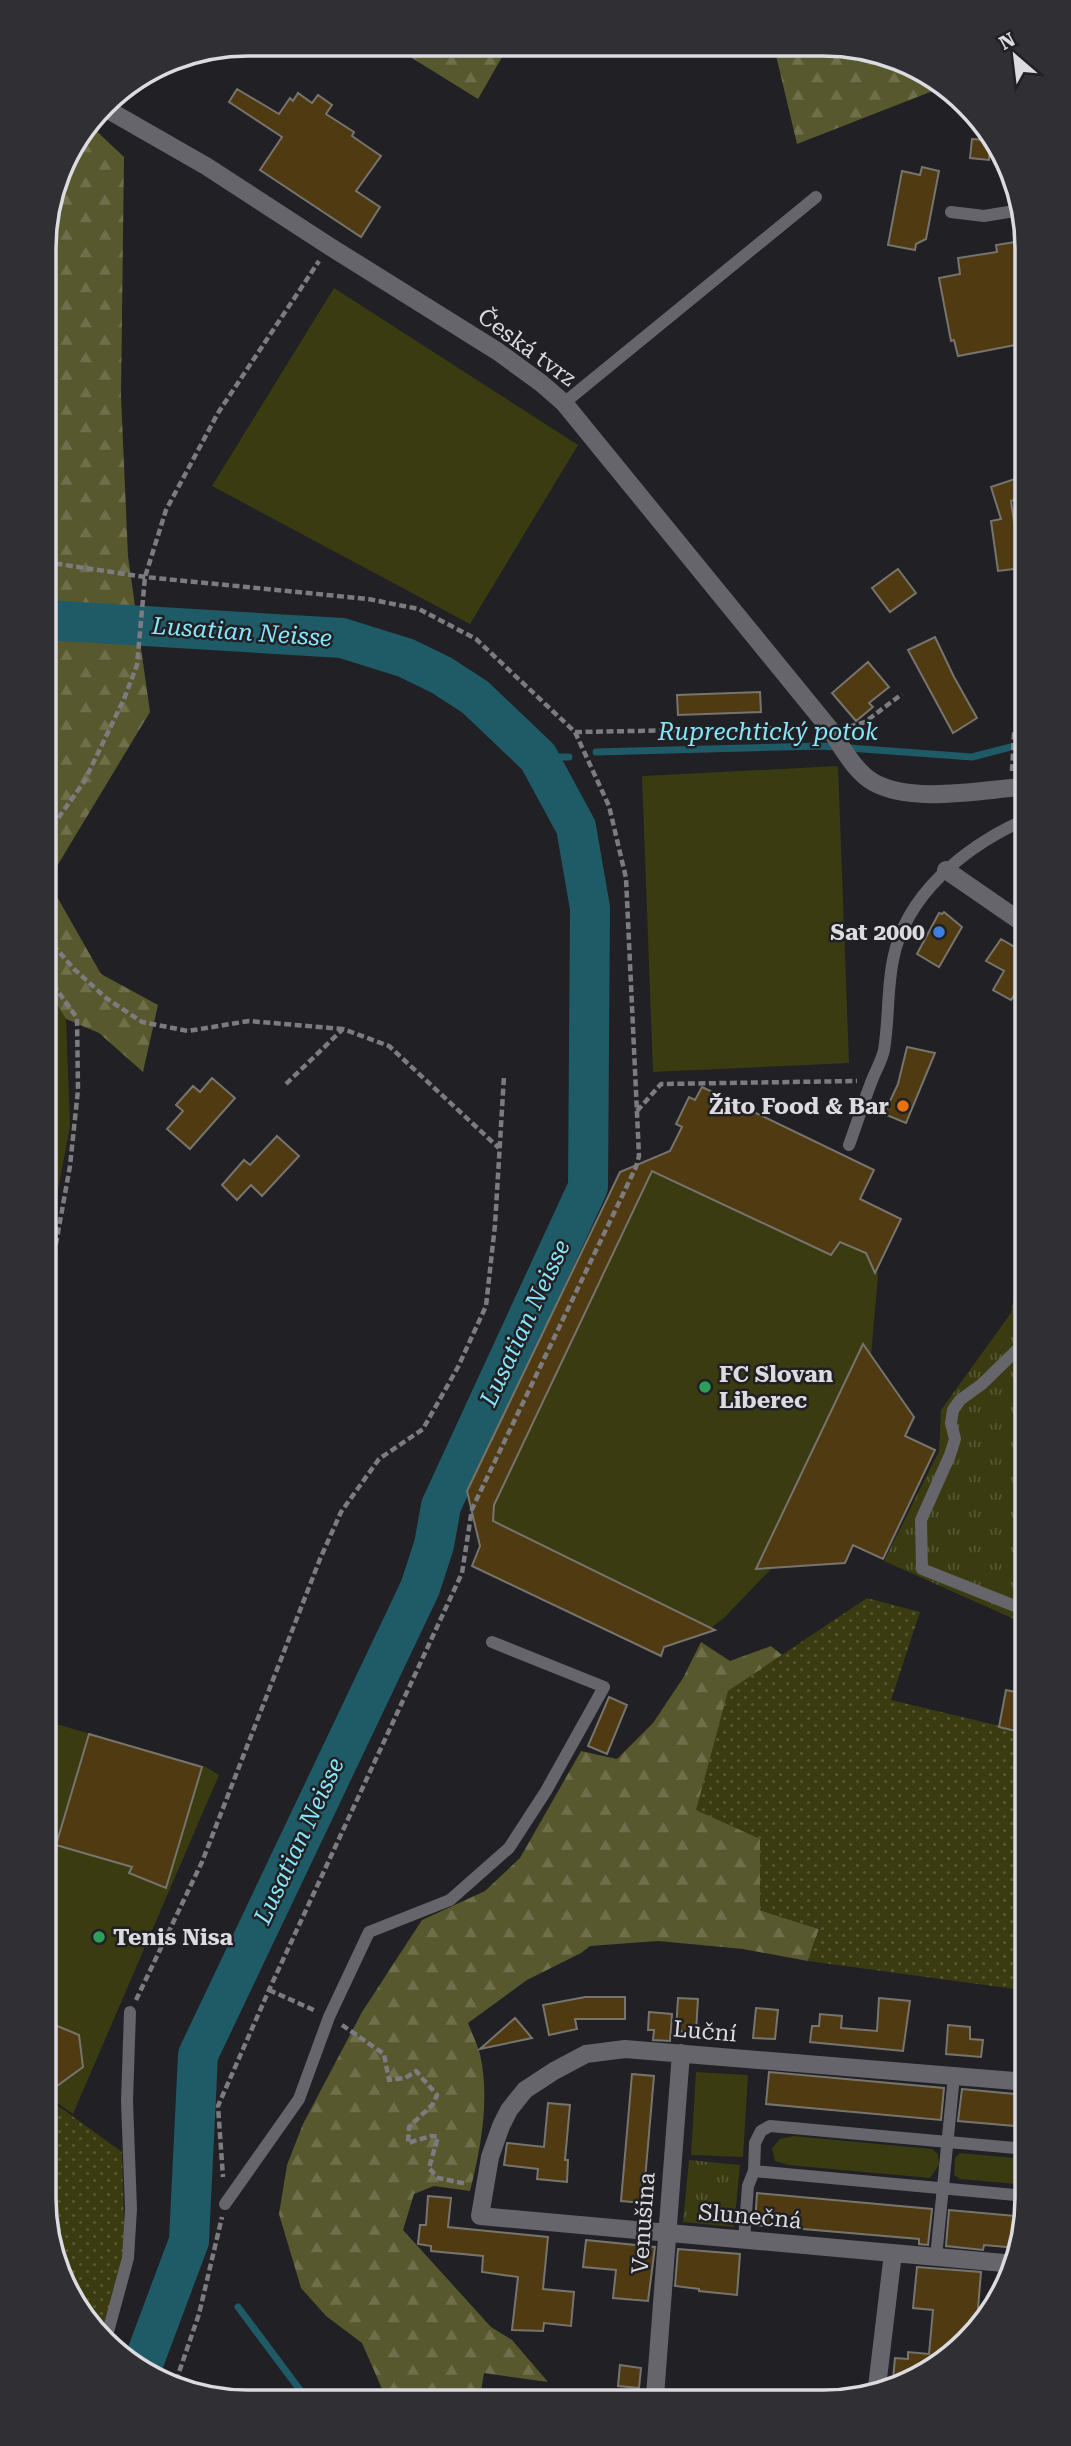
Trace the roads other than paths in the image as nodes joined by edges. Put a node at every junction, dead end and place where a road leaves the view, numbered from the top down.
1 (112, 112) edge
2 (816, 197) dead end
3 (951, 212) dead end
4 (1011, 212) edge
5 (564, 403) junction
6 (1015, 787) edge
7 (1015, 824) edge
8 (946, 870) junction
9 (1015, 917) edge
10 (849, 1145) dead end
11 (1015, 1351) edge
12 (1015, 1606) edge
13 (492, 1642) dead end
14 (130, 2011) road end
15 (681, 2053) junction
16 (954, 2076) junction
17 (1015, 2081) edge
18 (949, 2143) junction
19 (1015, 2149) edge
20 (754, 2171) junction
21 (943, 2189) junction
22 (1015, 2195) edge
23 (225, 2204) road end
24 (480, 2216) joint
25 (666, 2233) junction
26 (744, 2239) junction
27 (893, 2253) junction
28 (936, 2257) junction
29 (1003, 2263) edge
30 (109, 2330) edge
31 (878, 2381) edge
32 (655, 2390) edge

1 - 5 street, Česká tvrz
2 - 5 lane
3 - 4 lane
5 - 6 street, Česká tvrz
7 - 8 lane
8 - 9 street
8 - 10 lane
11 - 12 lane
13 - 23 lane
14 - 30 lane
15 - 16 street, Luční
15 - 24 street, Luční
15 - 25 street, Venušina
16 - 17 street, Luční
16 - 18 lane
18 - 19 lane
18 - 20 lane
18 - 21 lane
20 - 21 lane
20 - 26 lane
21 - 22 lane
21 - 28 lane
24 - 25 street, Slunečná
25 - 26 street, Slunečná
25 - 32 street, Venušina
26 - 27 street, Slunečná
27 - 28 street, Slunečná
27 - 31 street
28 - 29 street, Slunečná

